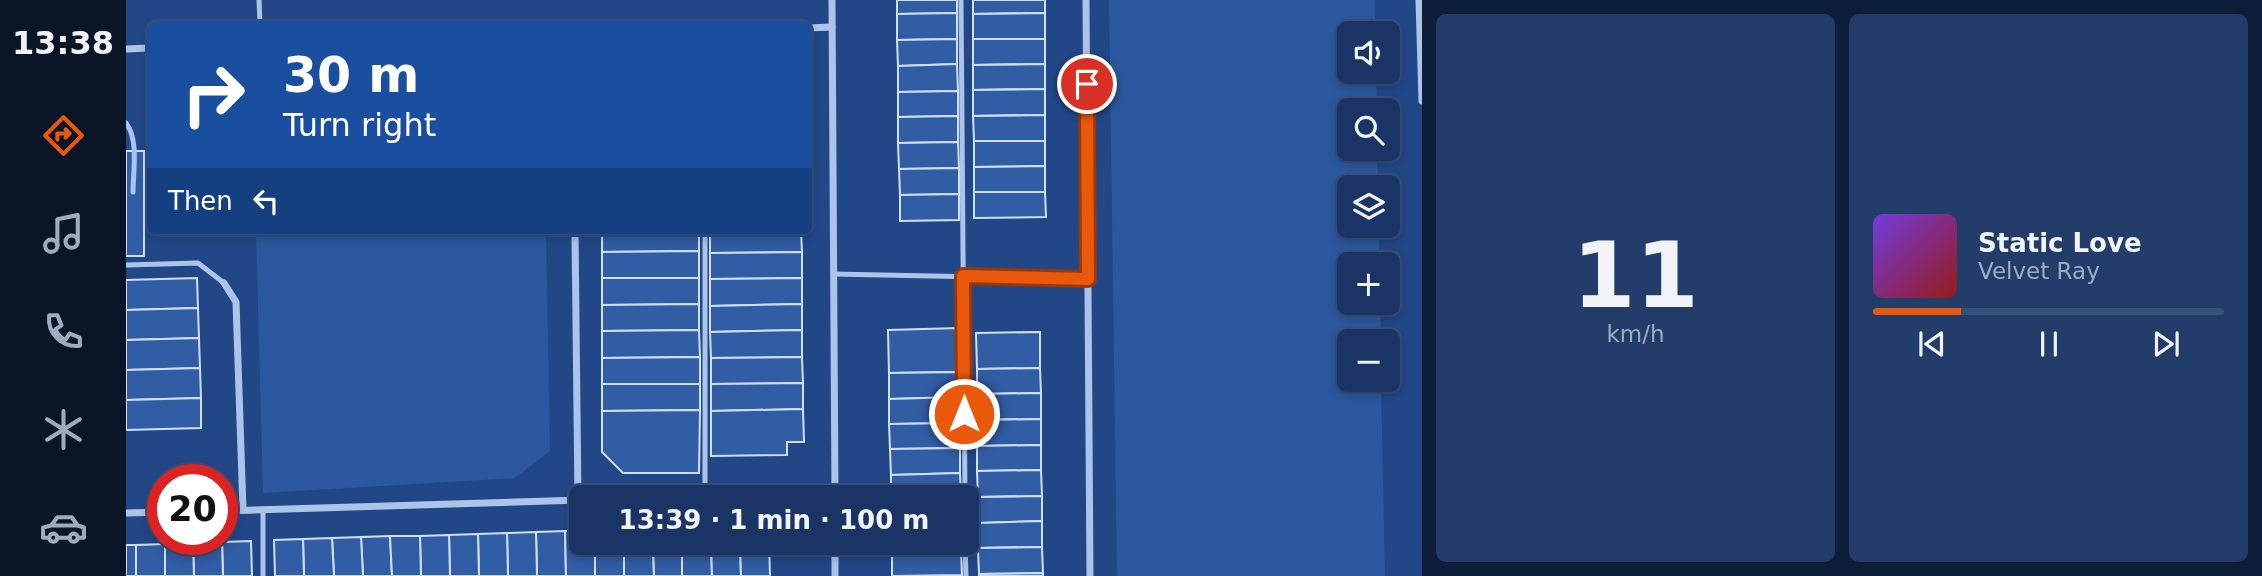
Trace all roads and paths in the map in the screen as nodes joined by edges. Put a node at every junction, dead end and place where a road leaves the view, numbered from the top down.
1 (259, 0) edge
2 (832, 0) edge
3 (961, 0) edge
4 (1086, 0) edge
5 (1419, 0) edge
6 (260, 21) edge
7 (832, 27) junction
8 (812, 28) edge
9 (1421, 31) edge
10 (147, 48) edge
11 (126, 49) edge
12 (1422, 101) edge
13 (126, 123) edge
14 (133, 192) dead end
15 (575, 235) edge
16 (705, 235) edge
17 (126, 265) edge
18 (834, 274) junction
19 (963, 276) junction
20 (1088, 279) junction
21 (224, 283) joint
22 (579, 485) edge
23 (705, 485) edge
24 (835, 485) edge
25 (965, 485) edge
26 (569, 500) edge
27 (238, 510) edge
28 (243, 510) junction
29 (263, 510) junction
30 (147, 512) edge
31 (126, 513) edge
32 (835, 555) edge
33 (965, 555) edge
34 (263, 576) edge
35 (835, 576) edge
36 (965, 576) edge
37 (1090, 576) edge

1 - 6 lane
2 - 7 street
3 - 19 lane
4 - 20 street
5 - 9 street
7 - 8 street
7 - 18 street
9 - 12 street
10 - 11 street
13 - 14 lane
15 - 22 street
16 - 23 lane
17 - 21 lane
18 - 19 lane
18 - 24 street
19 - 20 lane
19 - 25 lane
20 - 37 street
21 - 28 street
26 - 29 street
27 - 28 street
28 - 29 street
29 - 34 lane
30 - 31 street
32 - 35 street
33 - 36 lane

